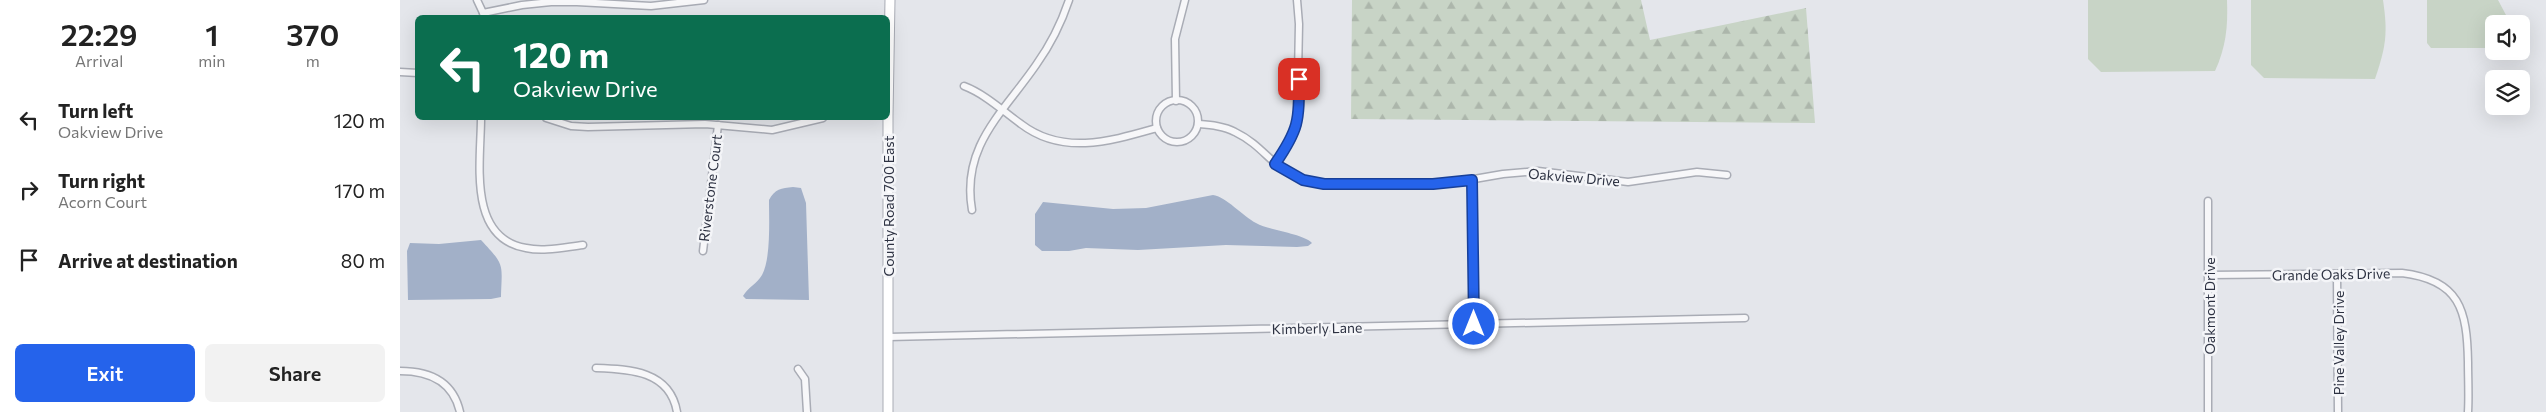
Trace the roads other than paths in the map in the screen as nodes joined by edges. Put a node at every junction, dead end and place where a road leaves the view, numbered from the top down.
1 (477, 0) edge
2 (704, 0) edge
3 (890, 0) edge
4 (1069, 0) edge
5 (1185, 0) edge
6 (1297, 0) edge
7 (484, 15) edge
8 (890, 15) edge
9 (400, 72) edge
10 (415, 74) edge
11 (964, 86) dead end
12 (1176, 100) junction
13 (1003, 111) junction
14 (481, 120) edge
15 (552, 120) edge
16 (807, 120) edge
17 (888, 120) edge
18 (1198, 124) junction
19 (718, 125) junction
20 (1157, 128) junction
21 (1275, 164) junction
22 (1728, 175) dead end
23 (1472, 180) junction
24 (2208, 200) dead end
25 (972, 210) dead end
26 (584, 245) dead end
27 (703, 251) dead end
28 (2337, 274) junction
29 (2208, 275) junction
30 (1745, 318) dead end
31 (1474, 324) junction
32 (888, 337) junction
33 (596, 368) dead end
34 (798, 369) dead end
35 (400, 371) edge
36 (460, 412) edge
37 (677, 412) edge
38 (808, 412) edge
39 (888, 412) edge
40 (2208, 412) edge
41 (2338, 412) edge
42 (2468, 412) edge

1 - 7 street
2 - 7 street
3 - 8 main road, County Road 700 East
4 - 13 street
5 - 12 street
6 - 21 street
9 - 10 street
11 - 13 street
12 - 18 street
12 - 20 street
13 - 20 street
13 - 25 street
14 - 26 street
15 - 19 street
16 - 19 street
17 - 32 main road, County Road 700 East
18 - 20 street
18 - 21 street, Oakview Drive
19 - 27 street, Riverstone Court
21 - 23 street, Oakview Drive
22 - 23 street, Oakview Drive
23 - 31 street
24 - 29 street, Oakmont Drive
28 - 29 street, Grande Oaks Drive
28 - 41 street, Pine Valley Drive
28 - 42 street, Grande Oaks Drive
29 - 40 street, Oakmont Drive
30 - 31 street, Kimberly Lane
31 - 32 street, Kimberly Lane
32 - 39 main road, County Road 700 East
33 - 37 street
34 - 38 street
35 - 36 street

